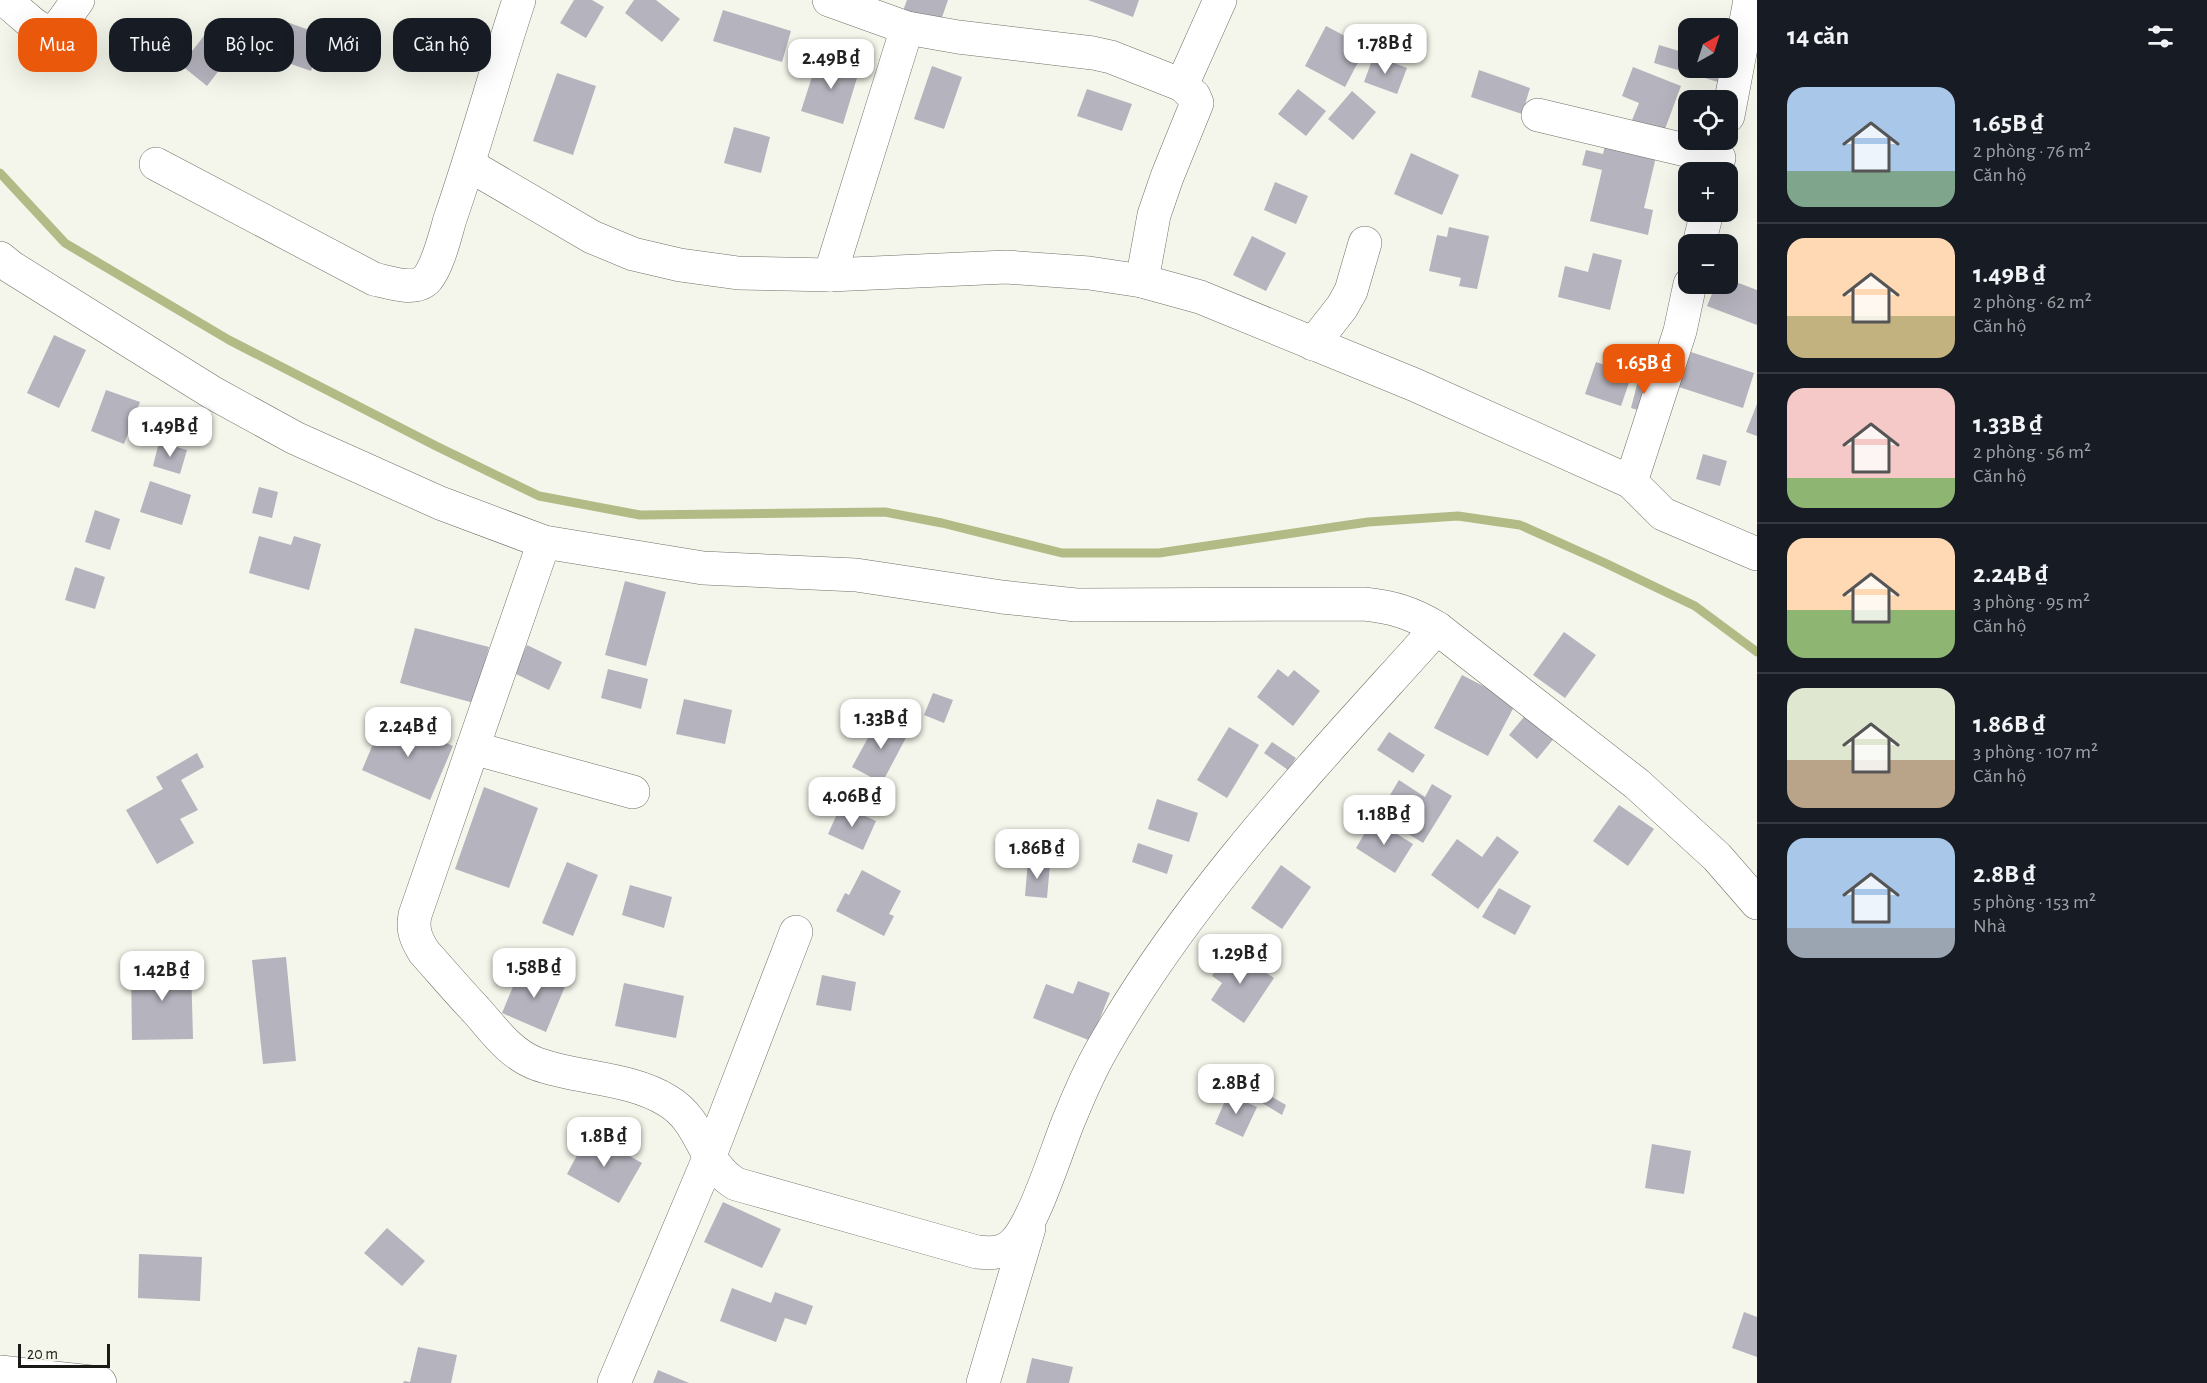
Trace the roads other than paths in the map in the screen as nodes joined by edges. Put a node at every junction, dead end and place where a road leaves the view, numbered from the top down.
1 (5, 0) edge
2 (78, 0) edge
3 (519, 0) edge
4 (830, 0) edge
5 (1220, 0) edge
6 (1750, 0) edge
7 (907, 28) junction
8 (1182, 85) junction
9 (1733, 90) edge
10 (1538, 115) dead end
11 (1719, 157) edge
12 (156, 164) dead end
13 (469, 165) junction
14 (1365, 243) dead end
15 (0, 258) edge
16 (830, 275) junction
17 (1142, 281) junction
18 (1688, 294) edge
19 (1313, 344) junction
20 (1631, 482) junction
21 (544, 542) junction
22 (1757, 554) edge
23 (1437, 628) junction
24 (473, 748) junction
25 (633, 792) dead end
26 (1757, 903) edge
27 (796, 932) dead end
28 (709, 1158) junction
29 (1034, 1209) junction
30 (0, 1372) edge
31 (100, 1383) edge
32 (614, 1383) edge
33 (983, 1383) edge

1 - 2 street
3 - 13 street
4 - 7 street
5 - 8 street
6 - 9 street
7 - 8 street
7 - 16 street
8 - 17 street
10 - 11 street
12 - 13 street
13 - 16 street
14 - 19 street
15 - 21 street
16 - 17 street
17 - 19 street
18 - 20 street
19 - 20 street
20 - 22 street
21 - 23 street
21 - 24 street
23 - 26 street
23 - 29 street
24 - 25 street
24 - 28 street
27 - 28 street
28 - 29 street
28 - 32 street
29 - 33 street
30 - 31 street

